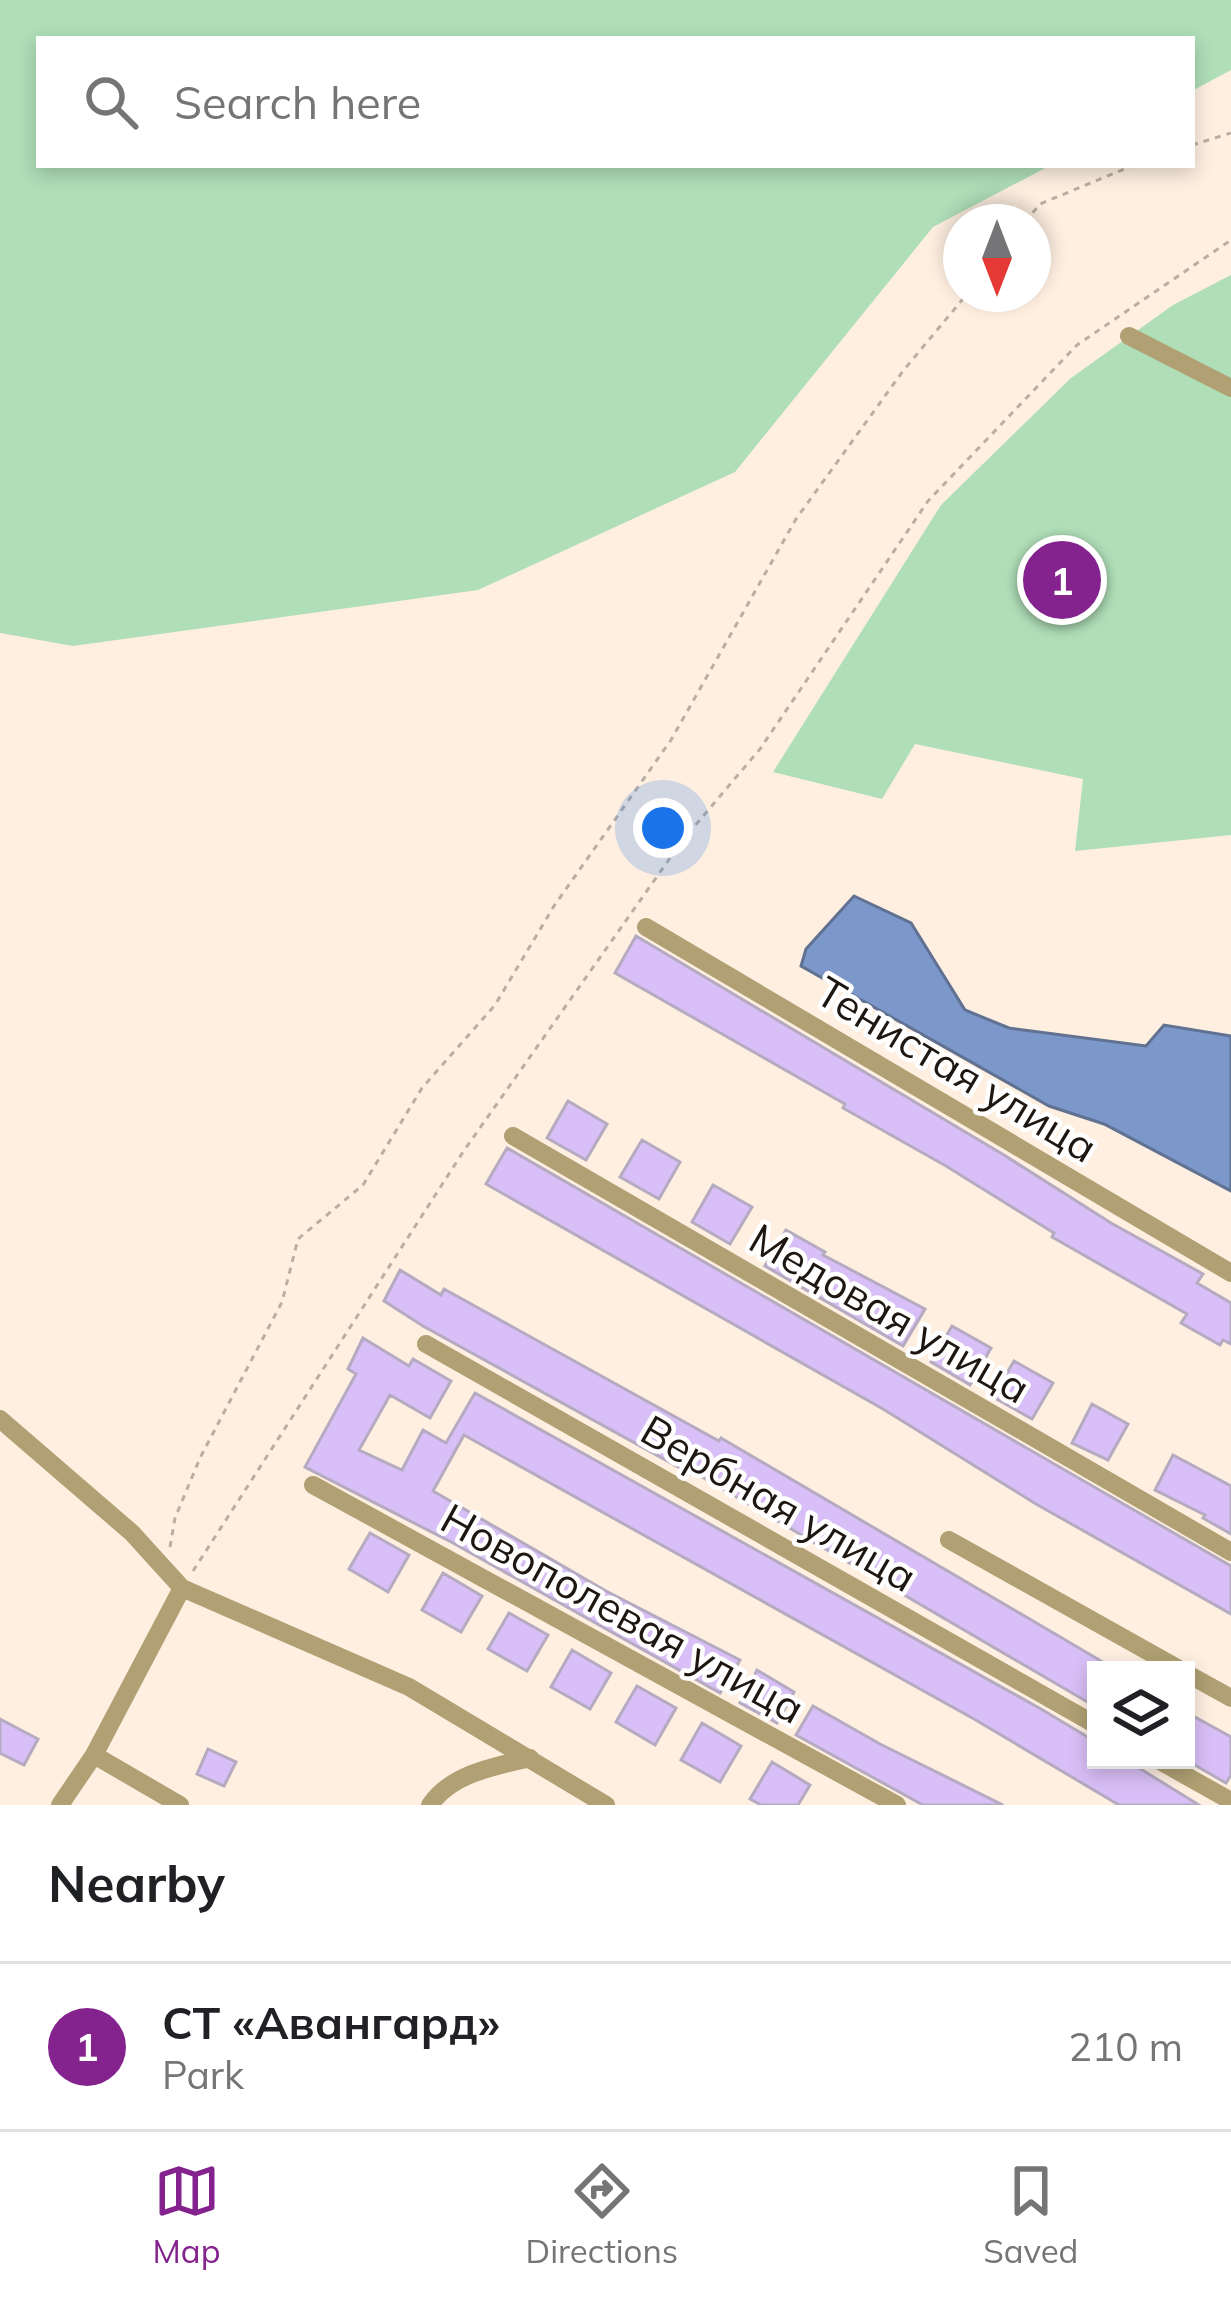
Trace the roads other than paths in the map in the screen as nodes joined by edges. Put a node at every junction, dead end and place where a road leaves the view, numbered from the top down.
1 (1129, 336) dead end
2 (1231, 388) edge
3 (646, 927) dead end
4 (513, 1136) dead end
5 (1231, 1273) edge
6 (426, 1344) dead end
7 (0, 1419) edge
8 (313, 1485) dead end
9 (950, 1540) dead end
10 (1231, 1552) edge
11 (182, 1588) junction
12 (1166, 1661) edge
13 (1195, 1677) edge
14 (1231, 1698) edge
15 (1087, 1720) edge
16 (94, 1755) junction
17 (530, 1757) junction
18 (1174, 1769) edge
19 (1231, 1802) edge
20 (60, 1805) edge
21 (180, 1805) edge
22 (430, 1805) edge
23 (606, 1805) edge
24 (898, 1805) edge

1 - 2 street
3 - 5 street, Тенистая улица
4 - 10 street, Медовая улица
6 - 15 street, Вербная улица
7 - 11 street
8 - 24 street, Новополевая улица
9 - 12 street
11 - 16 street
11 - 17 street
13 - 14 street
16 - 20 street
16 - 21 street
17 - 22 street
17 - 23 street
18 - 19 street

